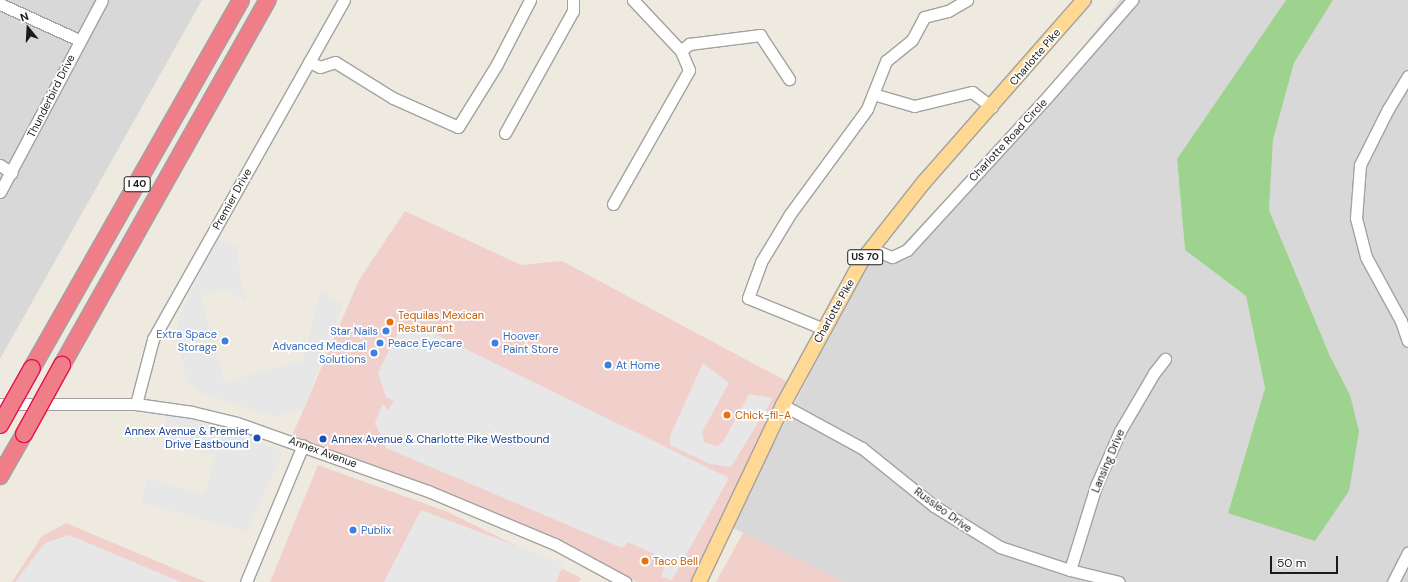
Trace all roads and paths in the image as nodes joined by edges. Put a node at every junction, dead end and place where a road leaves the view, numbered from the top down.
1 (102, 0) edge
2 (241, 0) edge
3 (268, 0) edge
4 (344, 0) edge
5 (530, 0) edge
6 (573, 0) edge
7 (633, 0) edge
8 (967, 0) edge
9 (1084, 0) edge
10 (1132, 0) edge
11 (0, 4) edge
12 (79, 40) junction
13 (681, 51) junction
14 (309, 62) junction
15 (1408, 76) edge
16 (789, 79) dead end
17 (873, 94) junction
18 (992, 107) junction
19 (505, 133) dead end
20 (0, 165) edge
21 (12, 173) junction
22 (0, 192) edge
23 (613, 204) dead end
24 (872, 249) junction
25 (824, 329) junction
26 (1408, 342) edge
27 (1165, 359) dead end
28 (0, 404) edge
29 (136, 404) junction
30 (783, 405) junction
31 (0, 425) edge
32 (303, 444) junction
33 (0, 476) edge
34 (1408, 552) edge
35 (1070, 570) junction
36 (246, 582) edge
37 (625, 582) edge
38 (699, 582) edge
39 (1118, 582) edge
40 (1393, 582) edge

1 - 12 street, Thunderbird Drive
2 - 31 highway, I 40, bridge
3 - 33 highway, I 40, bridge
4 - 14 street, Premier Drive
5 - 14 street
6 - 19 street
7 - 13 street
8 - 17 street
9 - 18 main road, Charlotte Pike / US 70
10 - 24 street, Charlotte Road Circle
11 - 12 street
12 - 21 street, Thunderbird Drive
13 - 16 street
13 - 23 street
14 - 29 street, Premier Drive
15 - 26 street
17 - 18 street
17 - 25 street
18 - 24 main road, Charlotte Pike / US 70
20 - 21 street
21 - 22 street, Thunderbird Drive
24 - 25 main road, Charlotte Pike / US 70
25 - 30 main road, Charlotte Pike / US 70
27 - 35 street, Lansing Drive
28 - 29 street, Annex Avenue
29 - 32 street, Annex Avenue
30 - 35 street, Russleo Drive
30 - 38 main road, Charlotte Pike / US 70
32 - 36 street
32 - 37 street, Annex Avenue
34 - 40 street
35 - 39 street, Russleo Drive

